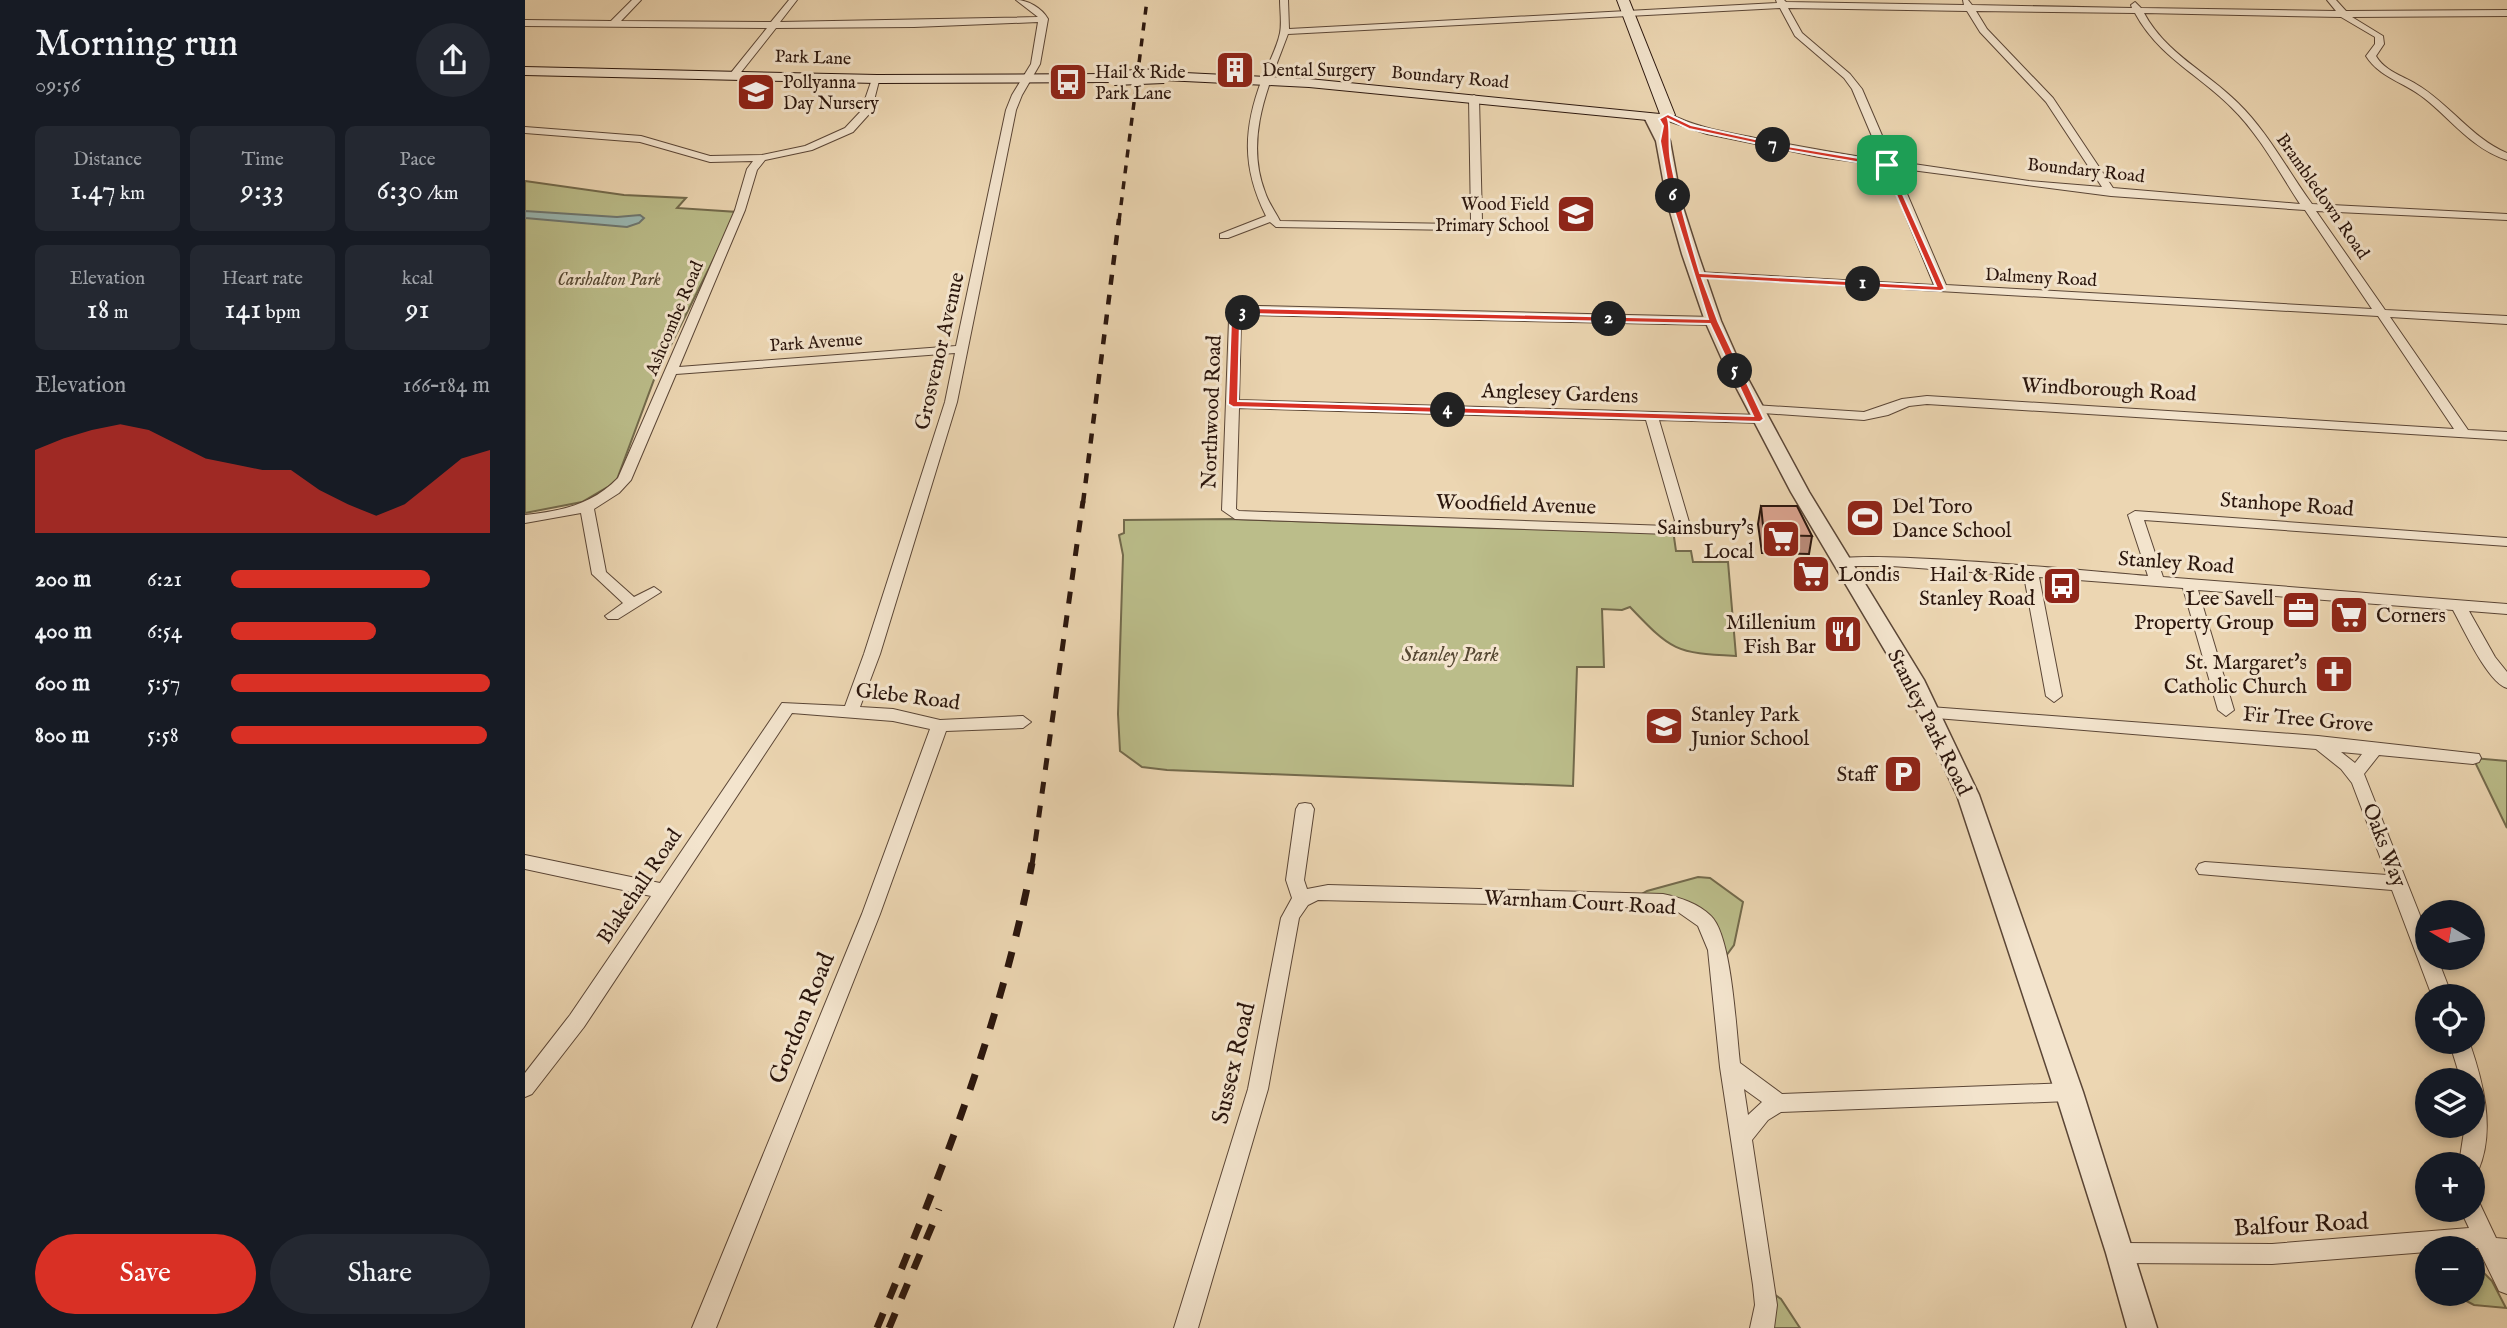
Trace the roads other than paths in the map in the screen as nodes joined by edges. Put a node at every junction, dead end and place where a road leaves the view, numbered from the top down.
1 (637, 0) edge
2 (793, 0) edge
3 (1020, 0) edge
4 (1284, 0) edge
5 (2331, 0) edge
6 (2491, 0) edge
7 (1781, 2) edge
8 (1967, 4) edge
9 (2135, 5) edge
10 (1626, 6) edge
11 (2507, 13) edge
12 (2344, 14) junction
13 (1044, 19) junction
14 (525, 23) edge
15 (614, 23) junction
16 (776, 23) junction
17 (1285, 32) junction
18 (525, 71) edge
19 (735, 74) junction
20 (1141, 77) joint
21 (1026, 78) junction
22 (877, 79) junction
23 (1266, 80) junction
24 (1474, 98) junction
25 (1656, 115) junction
26 (525, 130) edge
27 (2507, 157) edge
28 (762, 158) junction
29 (734, 160) junction
30 (1887, 165) junction
31 (752, 169) junction
32 (2111, 193) junction
33 (2310, 208) junction
34 (2507, 217) edge
35 (1271, 218) junction
36 (1224, 236) dead end
37 (1697, 275) junction
38 (1941, 289) junction
39 (2384, 314) junction
40 (2507, 320) edge
41 (1713, 321) junction
42 (963, 349) junction
43 (671, 371) junction
44 (1233, 404) junction
45 (1757, 414) junction
46 (1651, 416) junction
47 (2464, 433) junction
48 (2507, 436) edge
49 (587, 508) junction
50 (1235, 514) joint
51 (525, 519) edge
52 (2507, 542) edge
53 (1841, 561) junction
54 (2031, 573) junction
55 (2157, 582) junction
56 (2189, 584) junction
57 (655, 593) dead end
58 (633, 604) junction
59 (2458, 605) junction
60 (2507, 608) edge
61 (613, 616) dead end
62 (2507, 683) edge
63 (2054, 696) dead end
64 (788, 707) joint
65 (851, 710) junction
66 (2226, 710) dead end
67 (1930, 713) junction
68 (1023, 723) dead end
69 (940, 726) junction
70 (2318, 742) junction
71 (2376, 748) junction
72 (2473, 758) dead end
73 (2355, 774) junction
74 (1305, 810) dead end
75 (526, 863) edge
76 (2206, 869) dead end
77 (2399, 883) junction
78 (663, 891) junction
79 (1302, 900) junction
80 (2437, 984) edge
81 (2463, 1054) edge
82 (1730, 1067) junction
83 (525, 1088) edge
84 (2069, 1092) junction
85 (1779, 1103) junction
86 (1741, 1138) junction
87 (2472, 1152) edge
88 (2479, 1222) edge
89 (2493, 1245) edge
90 (2122, 1253) junction
91 (2507, 1283) edge
92 (1190, 1324) edge
93 (704, 1328) edge
94 (1762, 1328) edge
95 (2142, 1328) edge

1 - 15 street
2 - 16 street
3 - 13 street
4 - 17 street
5 - 12 street
6 - 11 street
7 - 8 street
7 - 10 street
7 - 30 street
8 - 9 street
8 - 32 street
9 - 12 street
9 - 33 street, Brambledown Road
10 - 17 street
10 - 25 main road, Stanley Park Road
11 - 12 street
12 - 27 street
13 - 16 street
13 - 21 street, Grosvenor Avenue
14 - 15 street
15 - 16 street
16 - 19 street
17 - 23 street
18 - 19 main road, Park Lane
19 - 22 main road, Park Lane
20 - 21 main road, Park Lane, bridge
20 - 23 main road, Boundary Road, bridge
21 - 22 main road, Park Lane
21 - 42 street, Grosvenor Avenue
22 - 28 street
23 - 24 main road, Boundary Road
23 - 35 street
24 - 25 main road, Boundary Road
24 - 35 street
25 - 30 street, Boundary Road
25 - 37 street, Stanley Park Road
26 - 29 street
28 - 29 street
28 - 31 street, Ashcombe Road
29 - 31 street
30 - 32 street, Boundary Road
30 - 38 street
31 - 43 street, Ashcombe Road
32 - 33 street, Boundary Road
33 - 34 street, Boundary Road
33 - 39 street, Brambledown Road
35 - 36 street
37 - 38 street, Dalmeny Road
37 - 41 street, Stanley Park Road
38 - 39 street, Dalmeny Road
39 - 40 street, Dalmeny Road
39 - 47 street, Brambledown Road
41 - 44 street, Northwood Road
41 - 45 street, Stanley Park Road
42 - 43 street, Park Avenue
42 - 65 street, Grosvenor Avenue
43 - 49 street, Ashcombe Road
44 - 46 street, Anglesey Gardens
44 - 50 street, Northwood Road
45 - 46 street, Anglesey Gardens
45 - 47 street, Windborough Road
45 - 53 street, Stanley Park Road
46 - 50 street, Woodfield Avenue
47 - 48 street, Windborough Road
49 - 51 street
49 - 58 street
52 - 55 street, Stanhope Road
53 - 54 street, Stanley Road
53 - 67 street, Stanley Park Road
54 - 55 street, Stanley Road
54 - 63 street
55 - 56 street, Stanley Road
56 - 59 street, Stanley Road
56 - 66 street
57 - 58 street
58 - 61 street
59 - 60 street, Stanley Road
59 - 62 street
64 - 65 street, Glebe Road
64 - 78 street, Blakehall Road
65 - 69 street, Glebe Road
67 - 70 street, Fir Tree Grove
67 - 84 street, Stanley Park Road
68 - 69 street, Glebe Road
69 - 93 street, Gordon Road
70 - 71 street, Fir Tree Grove
70 - 73 street, Oaks Way
71 - 72 street, Fir Tree Grove
71 - 73 street
73 - 77 street, Oaks Way
74 - 79 street
75 - 78 street
76 - 77 street
77 - 80 street, Oaks Way
78 - 83 street, Blakehall Road
79 - 82 street, Warnham Court Road
79 - 92 street, Sussex Road
81 - 87 street
82 - 85 street
82 - 86 street, Warnham Court Road
84 - 85 street
84 - 90 street, Stanley Park Road
85 - 86 street
86 - 94 street, Warnham Court Road
88 - 89 street
89 - 90 street, Balfour Road
89 - 91 street
90 - 95 street, Stanley Park Road

